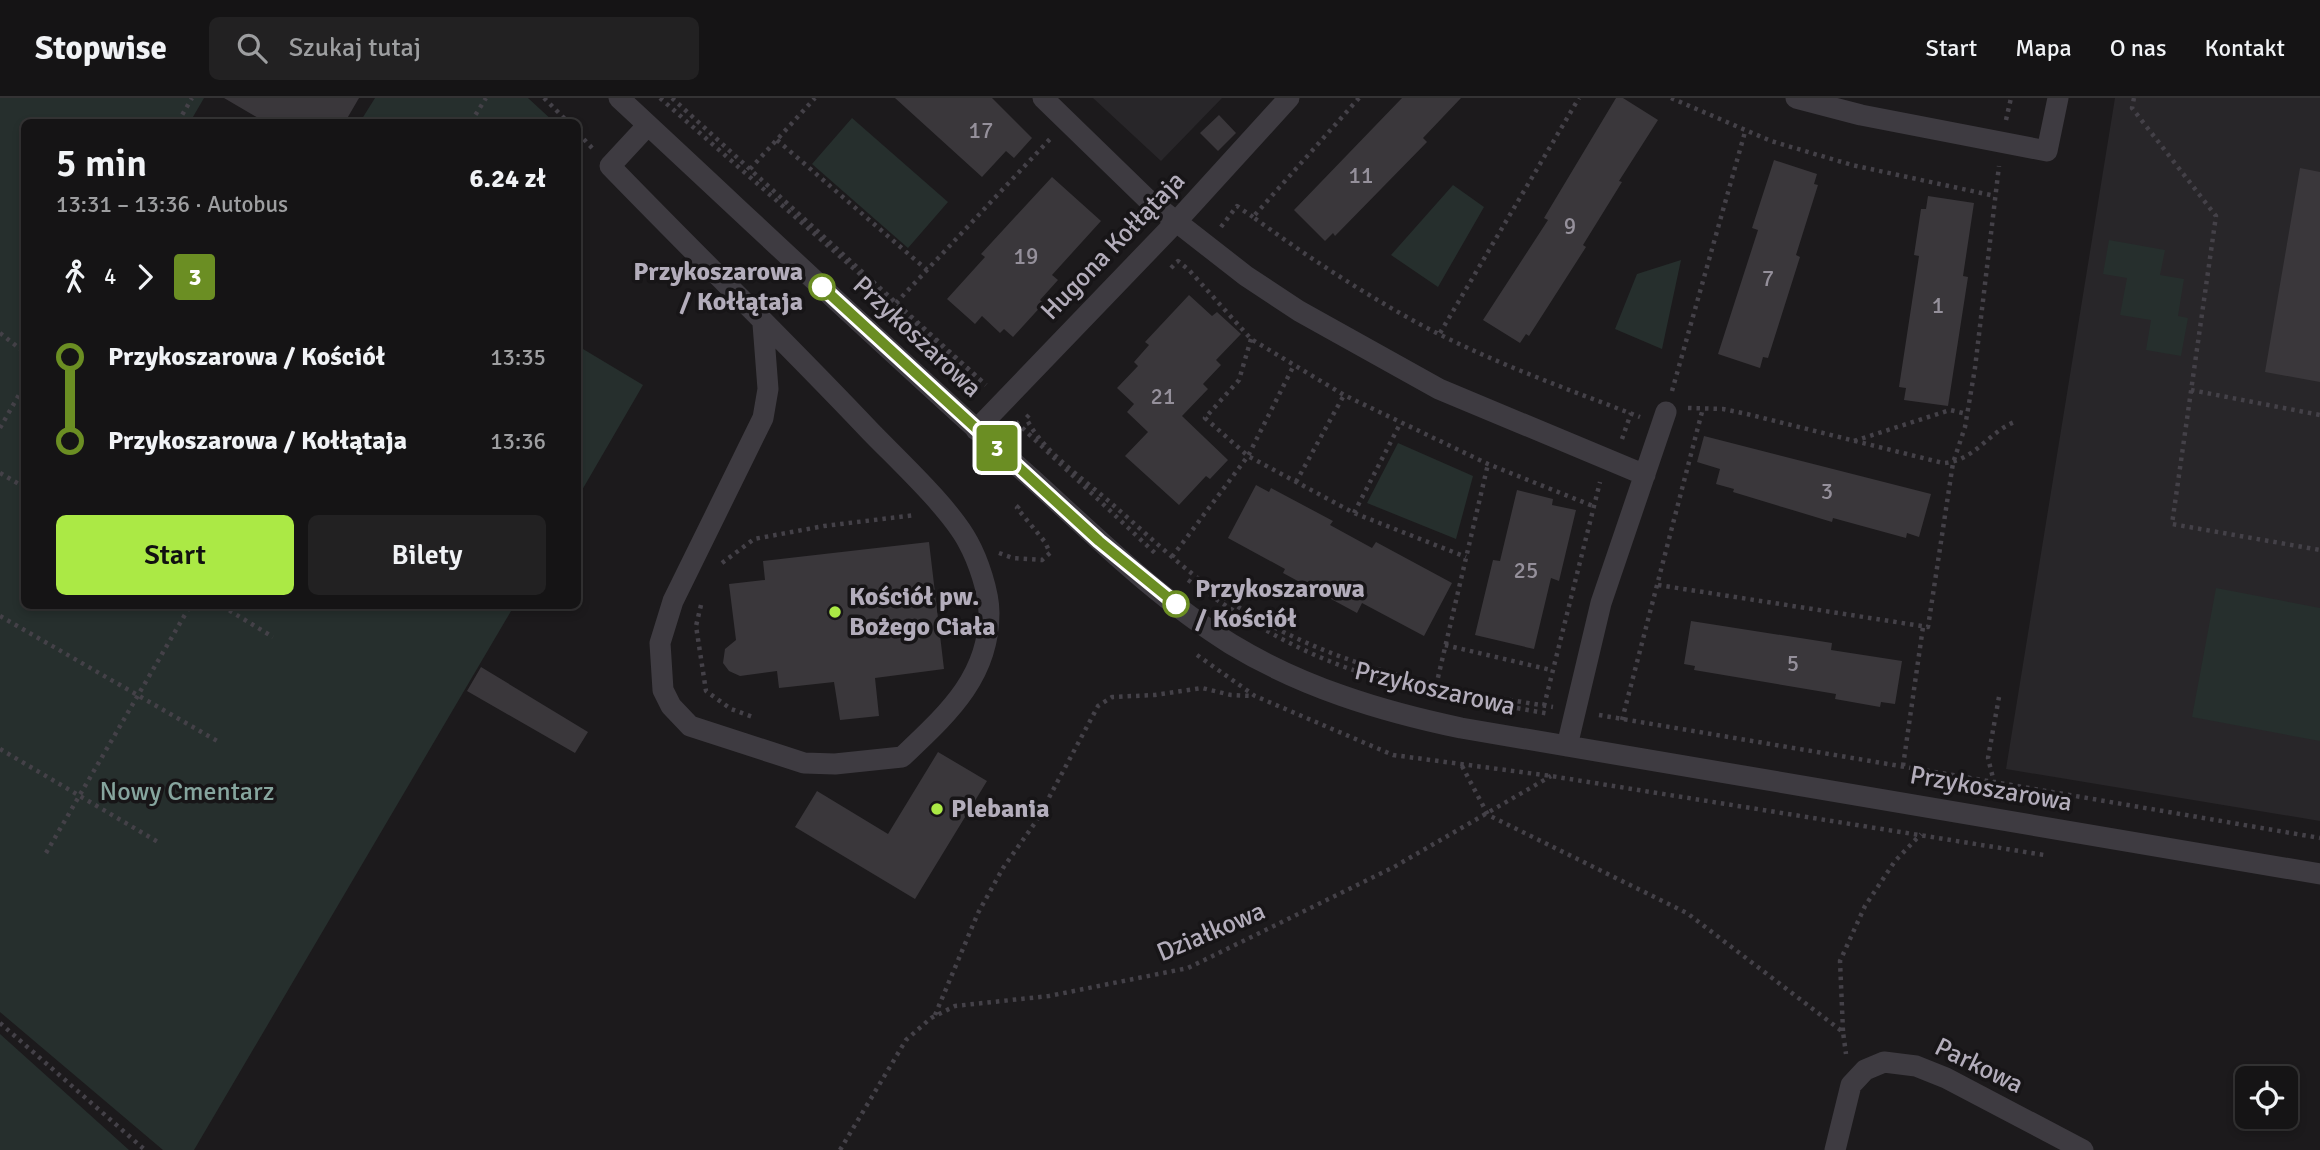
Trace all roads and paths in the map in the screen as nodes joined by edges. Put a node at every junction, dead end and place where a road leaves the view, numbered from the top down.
1 (192, 98) edge
2 (486, 98) edge
3 (544, 98) edge
4 (619, 98) edge
5 (660, 98) edge
6 (672, 98) edge
7 (815, 98) edge
8 (1044, 98) edge
9 (1289, 98) edge
10 (1359, 98) edge
11 (1578, 98) edge
12 (1671, 98) edge
13 (1796, 98) edge
14 (2011, 98) edge
15 (2058, 98) edge
16 (2134, 98) edge
17 (180, 119) edge
18 (473, 119) edge
19 (565, 119) edge
20 (648, 125) junction
21 (1058, 130) dead end
22 (1745, 132) junction
23 (776, 140) junction
24 (2001, 145) junction
25 (749, 170) junction
26 (1995, 196) junction
27 (1176, 222) junction
28 (927, 270) junction
29 (1168, 270) dead end
30 (896, 303) junction
31 (763, 324) junction
32 (0, 333) edge
33 (1440, 333) junction
34 (1251, 339) junction
35 (21, 350) edge
36 (1294, 365) junction
37 (2191, 390) junction
38 (21, 391) edge
39 (993, 391) junction
40 (1344, 395) junction
41 (1703, 408) junction
42 (1034, 409) dead end
43 (1967, 414) junction
44 (2320, 415) edge
45 (1664, 419) junction
46 (2017, 421) dead end
47 (1400, 425) junction
48 (0, 428) edge
49 (976, 430) junction
50 (1853, 441) junction
51 (1248, 456) junction
52 (1608, 461) junction
53 (1953, 463) junction
54 (1488, 464) junction
55 (0, 473) edge
56 (1645, 475) junction
57 (1296, 482) junction
58 (21, 485) edge
59 (1593, 506) junction
60 (1017, 508) dead end
61 (945, 512) junction
62 (1353, 513) junction
63 (2320, 550) edge
64 (1172, 556) junction
65 (1466, 556) junction
66 (1019, 558) dead end
67 (1165, 562) dead end
68 (713, 572) dead end
69 (1185, 578) dead end
70 (1658, 584) junction
71 (702, 598) dead end
72 (188, 609) edge
73 (227, 609) edge
74 (0, 616) edge
75 (1923, 627) junction
76 (273, 637) dead end
77 (1445, 645) junction
78 (1551, 670) junction
79 (1436, 686) junction
80 (137, 695) junction
81 (1255, 696) dead end
82 (1999, 697) dead end
83 (1544, 706) junction
84 (1573, 714) junction
85 (754, 718) dead end
86 (1622, 720) junction
87 (1613, 726) dead end
88 (1626, 728) dead end
89 (219, 742) dead end
90 (1567, 746) junction
91 (0, 749) edge
92 (1461, 765) dead end
93 (1903, 766) junction
94 (1551, 776) dead end
95 (1994, 782) junction
96 (1981, 790) dead end
97 (1992, 792) junction
98 (2006, 794) dead end
99 (80, 795) junction
100 (1945, 809) junction
101 (1488, 814) junction
102 (1989, 817) junction
103 (2320, 838) edge
104 (158, 842) dead end
105 (1984, 845) dead end
106 (46, 853) dead end
107 (2320, 874) edge
108 (935, 1016) junction
109 (0, 1023) edge
110 (1843, 1032) junction
111 (1851, 1085) junction
112 (145, 1150) edge
113 (840, 1150) edge
114 (1835, 1150) edge
115 (2083, 1150) edge

1 - 17 path
2 - 18 path
3 - 19 path
4 - 20 street, Przykoszarowa
5 - 25 path
6 - 25 path
7 - 23 path
8 - 27 street
9 - 27 street, Hugona Kołłątaja
10 - 33 path
11 - 33 path
12 - 22 path
13 - 24 street
14 - 24 path
15 - 24 street
16 - 37 path
20 - 31 street
20 - 49 street, Przykoszarowa
21 - 28 path
22 - 26 path
22 - 45 path
23 - 25 path
23 - 28 path
24 - 26 path
25 - 30 path
26 - 43 path
27 - 39 street, Hugona Kołłątaja
27 - 52 street
28 - 30 path
29 - 34 path
30 - 39 path
31 - 61 street
31 - 61 street
32 - 35 path
33 - 45 path
34 - 36 path
34 - 51 path
36 - 40 path
36 - 51 path
37 - 44 path
37 - 63 path
38 - 48 path
39 - 49 street, Hugona Kołłątaja
39 - 67 path
40 - 47 path
40 - 57 path
41 - 45 path
41 - 50 path
41 - 70 path
42 - 64 path
43 - 50 path
43 - 53 path
45 - 56 street
46 - 53 path
47 - 54 path
47 - 62 path
49 - 90 street, Przykoszarowa
50 - 53 path
51 - 57 path
51 - 64 path
52 - 56 street
52 - 59 path
53 - 75 path
54 - 59 path
54 - 65 path
55 - 58 path
56 - 84 street
57 - 62 path
59 - 78 path
60 - 66 path
61 - 68 path
62 - 65 path
64 - 79 path
65 - 77 path
69 - 84 path
70 - 75 path
70 - 86 path
71 - 85 path
72 - 80 path
73 - 76 path
74 - 80 path
75 - 93 path
77 - 78 path
77 - 79 path
78 - 83 path
79 - 83 path
80 - 89 path
80 - 99 path
81 - 108 path
82 - 95 path
83 - 84 path
84 - 86 path
84 - 90 street
86 - 93 path
87 - 88 path
90 - 100 street, Przykoszarowa
91 - 99 path
92 - 101 path
93 - 95 path
94 - 101 path, Działkowa
95 - 97 path
95 - 103 path
96 - 97 path
97 - 98 path
97 - 102 path
99 - 104 path
99 - 106 path
100 - 102 street, Przykoszarowa
100 - 110 path
101 - 108 path, Działkowa
101 - 110 path
102 - 105 path
102 - 107 street, Przykoszarowa
108 - 113 path, Działkowa
109 - 112 path
110 - 111 path
111 - 114 street
111 - 115 street, Parkowa

